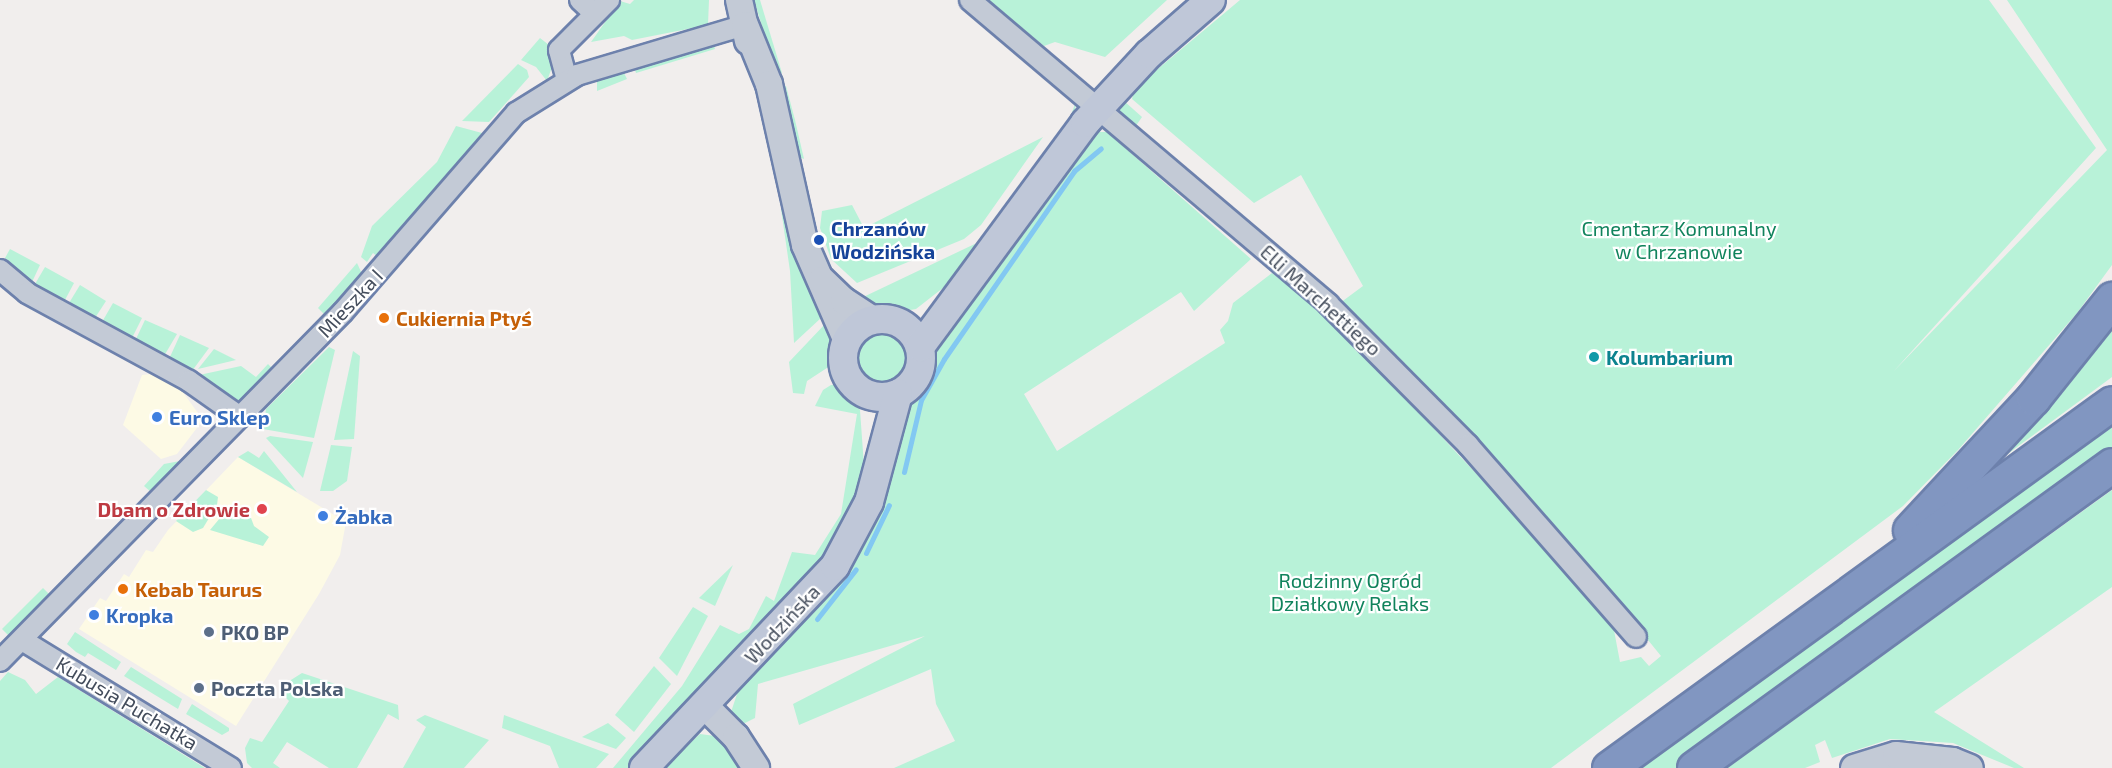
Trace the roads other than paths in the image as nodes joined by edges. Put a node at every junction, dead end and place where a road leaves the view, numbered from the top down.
1 (740, 0) edge
2 (970, 0) edge
3 (1211, 0) edge
4 (595, 4) edge
5 (746, 25) junction
6 (567, 80) junction
7 (1098, 108) junction
8 (0, 270) edge
9 (815, 273) junction
10 (967, 284) junction
11 (2112, 299) edge
12 (886, 321) junction
13 (847, 341) junction
14 (920, 347) junction
15 (869, 394) junction
16 (897, 394) junction
17 (2112, 403) edge
18 (240, 417) junction
19 (880, 461) junction
20 (2112, 465) edge
21 (1836, 603) junction
22 (1636, 637) dead end
23 (22, 640) junction
24 (0, 661) edge
25 (704, 705) junction
26 (231, 768) edge
27 (644, 768) edge
28 (756, 768) edge
29 (1610, 768) edge
30 (1694, 768) edge
31 (1854, 768) edge
32 (1970, 768) edge

1 - 5 street
2 - 7 street, Elli Marchettiego
3 - 7 main road
4 - 6 street
5 - 6 street, Mieszka I
5 - 9 street
6 - 18 street, Mieszka I
7 - 10 main road
7 - 22 street, Elli Marchettiego
8 - 18 street
9 - 12 street
9 - 13 street
10 - 12 main road
10 - 14 main road
11 - 21 highway
12 - 13 main road
12 - 14 main road
13 - 15 main road
14 - 16 main road
15 - 16 main road
15 - 19 main road, Wodzińska
16 - 19 main road, Wodzińska
17 - 21 highway
18 - 23 street, Mieszka I
19 - 25 main road, Wodzińska
20 - 30 highway
21 - 29 highway
23 - 24 street, Mieszka I
23 - 26 street, Kubusia Puchatka
25 - 27 main road, Wodzińska
25 - 28 street
31 - 32 street

